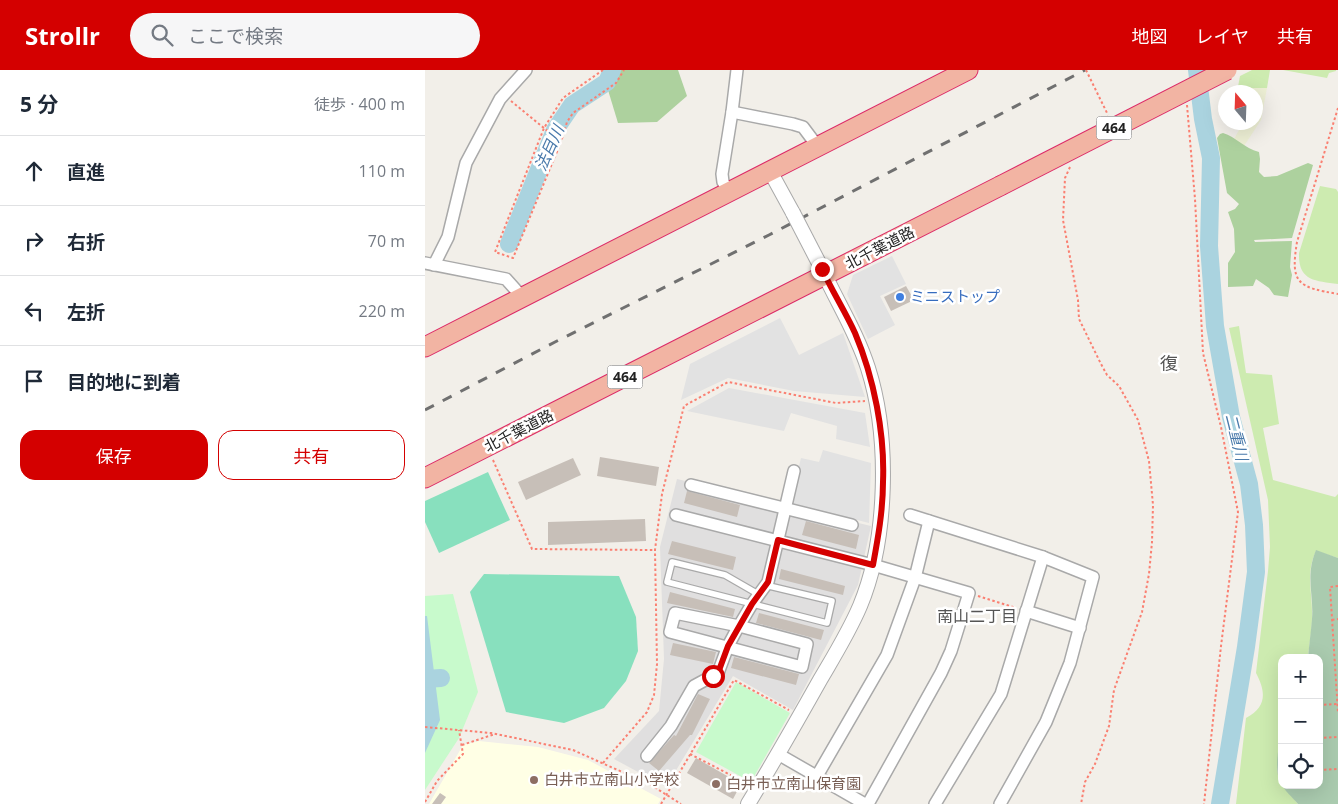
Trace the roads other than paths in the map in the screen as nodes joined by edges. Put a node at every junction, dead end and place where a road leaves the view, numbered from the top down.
1 (526, 70) edge
2 (737, 70) edge
3 (967, 70) edge
4 (1227, 70) edge
5 (732, 112) junction
6 (818, 147) junction
7 (773, 175) junction
8 (729, 192) junction
9 (428, 264) edge
10 (823, 272) junction
11 (523, 298) junction
12 (425, 347) edge
13 (794, 470) dead end
14 (425, 478) edge
15 (691, 485) dead end
16 (785, 508) junction
17 (677, 515) dead end
18 (910, 515) dead end
19 (929, 521) junction
20 (852, 525) dead end
21 (778, 540) junction
22 (1043, 557) junction
23 (873, 565) junction
24 (915, 578) junction
25 (758, 594) junction
26 (1026, 611) junction
27 (739, 626) junction
28 (1080, 628) junction
29 (728, 646) junction
30 (778, 754) junction
31 (647, 756) dead end
32 (817, 776) junction
33 (748, 804) edge
34 (867, 804) edge
35 (935, 804) edge
36 (1000, 804) edge

1 - 9 street
2 - 5 street
3 - 6 highway
4 - 10 highway, 北千葉道路 / 464, bridge
5 - 6 street
5 - 8 street
6 - 7 highway
7 - 8 highway
7 - 10 street, bridge
8 - 11 highway
9 - 11 street
10 - 14 highway, 北千葉道路 / 464
10 - 23 street
11 - 12 highway
13 - 16 street
15 - 16 street
16 - 20 street
16 - 21 street
17 - 21 street
18 - 19 street
19 - 22 street
19 - 24 street
21 - 23 street
21 - 25 street
22 - 26 street
22 - 28 street
23 - 24 street
23 - 30 street
24 - 32 street
24 - 34 street
25 - 25 lane
25 - 25 lane
25 - 27 street
26 - 28 street
26 - 35 street
27 - 29 street
27 - 29 street
27 - 29 street
28 - 36 street
29 - 31 street
30 - 32 street
30 - 33 street
32 - 34 street

